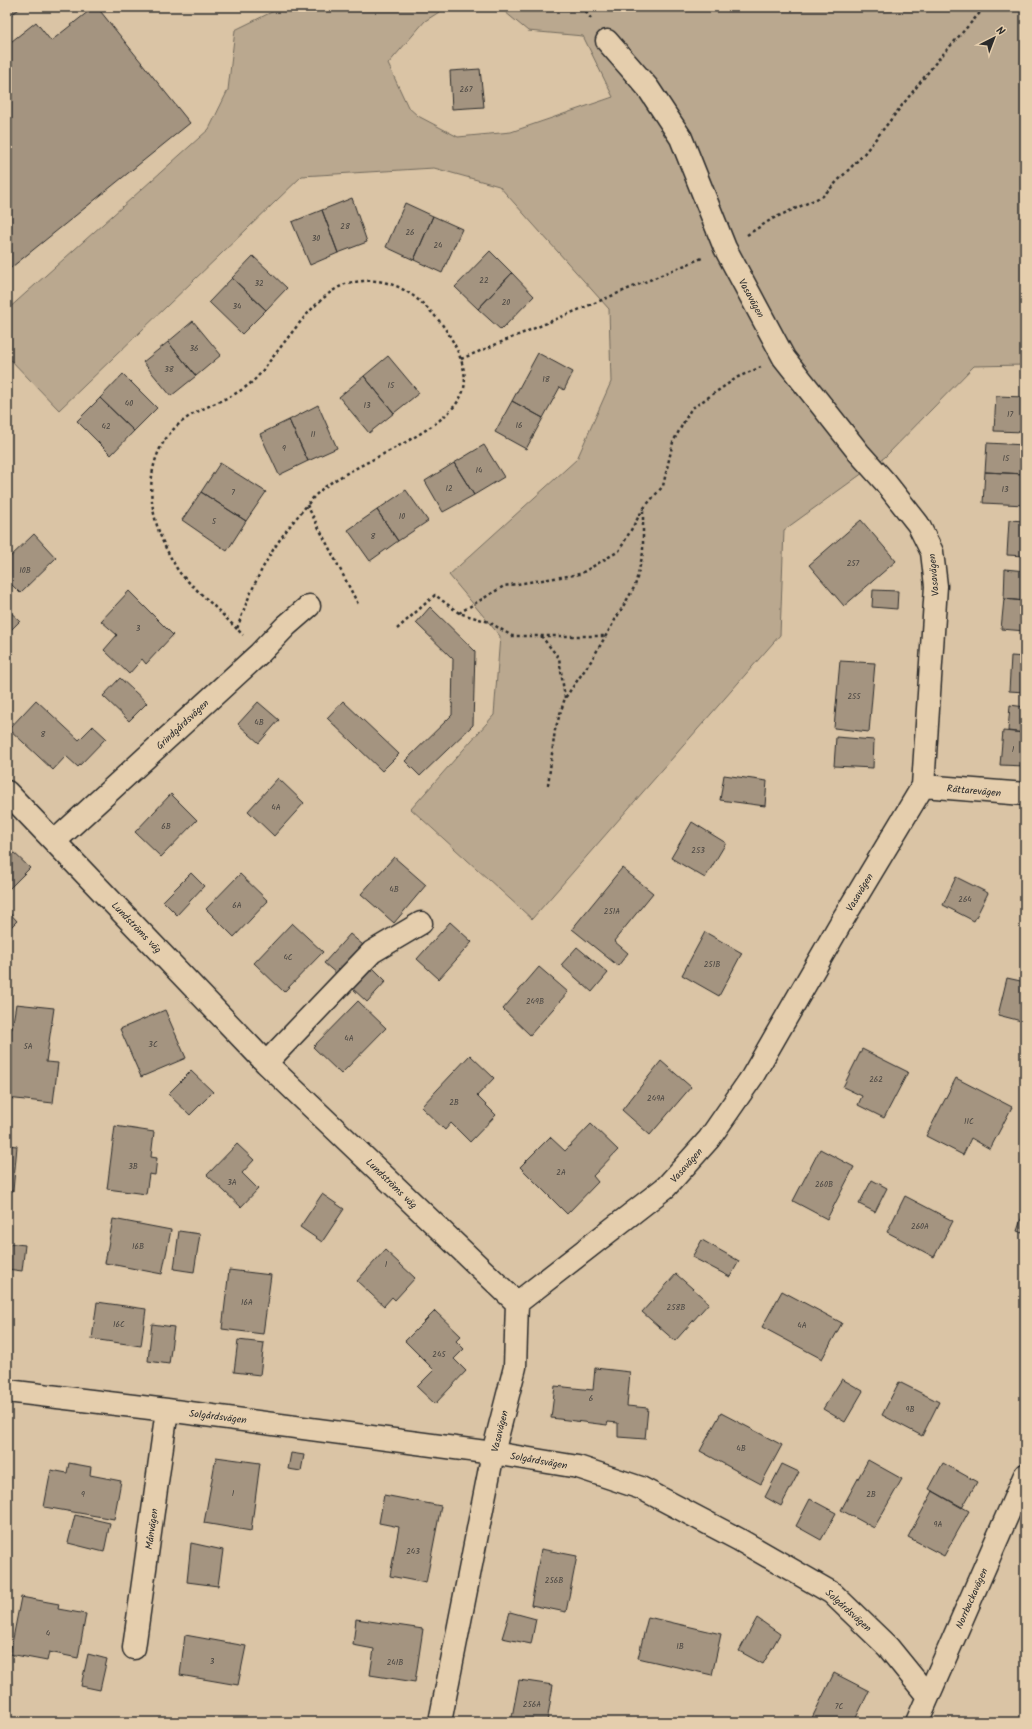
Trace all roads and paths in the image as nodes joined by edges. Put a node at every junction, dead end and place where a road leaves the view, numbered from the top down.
1 (985, 7) edge
2 (607, 41) dead end
3 (725, 248) junction
4 (784, 358) junction
5 (461, 359) junction
6 (307, 505) junction
7 (643, 509) junction
8 (358, 604) dead end
9 (309, 606) dead end
10 (458, 614) junction
11 (236, 629) junction
12 (397, 630) dead end
13 (541, 636) junction
14 (605, 636) junction
15 (260, 653) junction
16 (565, 698) junction
17 (548, 785) dead end
18 (923, 786) junction
19 (7, 792) edge
20 (1025, 794) edge
21 (55, 841) junction
22 (421, 922) dead end
23 (266, 1063) junction
24 (517, 1303) junction
25 (7, 1391) edge
26 (167, 1410) junction
27 (494, 1452) junction
28 (1025, 1475) edge
29 (134, 1648) dead end
30 (927, 1695) junction
31 (440, 1722) edge
32 (917, 1722) edge

1 - 3 path
2 - 3 street, Vasavägen
3 - 4 street, Vasavägen
3 - 5 path
4 - 7 path
4 - 18 street, Vasavägen
5 - 6 path
5 - 11 path
6 - 8 path
6 - 11 path
7 - 10 path
7 - 14 path
9 - 15 street, Grindgårdsvägen
10 - 12 path
10 - 13 path
11 - 15 path
13 - 14 path
13 - 16 path
14 - 16 path
15 - 21 street, Grindgårdsvägen
16 - 17 path
18 - 20 street, Rättarevägen
18 - 24 street, Vasavägen
19 - 21 street, Lundströms väg
21 - 23 street, Lundströms väg
22 - 23 street
23 - 24 street, Lundströms väg
24 - 27 street, Vasavägen
25 - 26 street, Solgårdsvägen
26 - 27 street, Solgårdsvägen
26 - 29 street, Månvägen
27 - 30 street, Solgårdsvägen
27 - 31 street, Vasavägen
28 - 30 street, Norrbackavägen
30 - 32 street, Norrbackavägen

